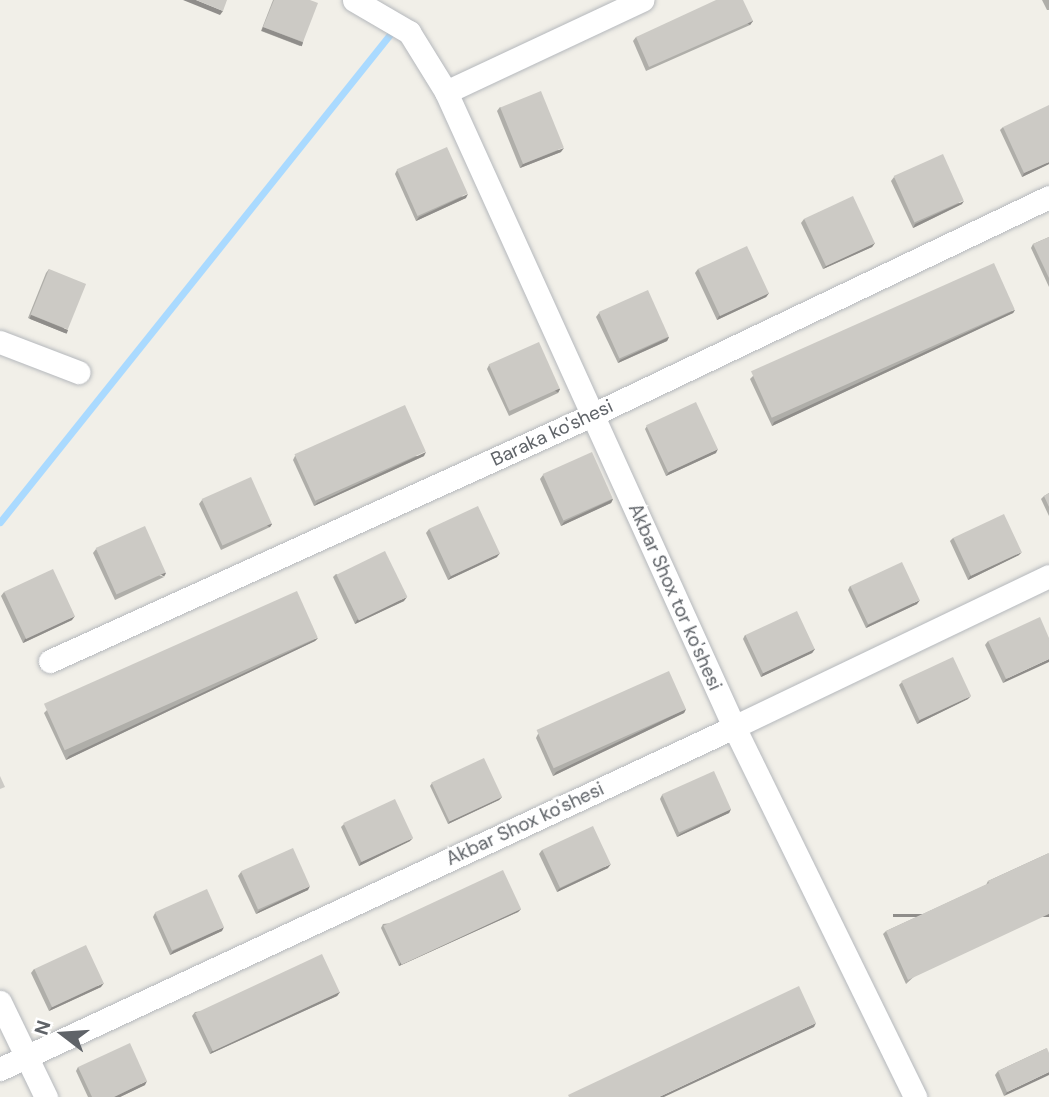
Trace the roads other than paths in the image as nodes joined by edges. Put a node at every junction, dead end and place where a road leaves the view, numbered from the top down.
1 (354, 0) edge
2 (642, 0) edge
3 (446, 92) junction
4 (1049, 197) edge
5 (0, 342) edge
6 (78, 372) dead end
7 (592, 415) junction
8 (1049, 576) edge
9 (51, 662) dead end
10 (734, 727) junction
11 (0, 1002) edge
12 (26, 1057) junction
13 (0, 1069) edge
14 (46, 1097) edge
15 (915, 1097) edge

1 - 3 street, Akbar Shox tor ko'shesi
2 - 3 street
3 - 7 street, Akbar Shox tor ko'shesi
4 - 7 street, Baraka ko'shesi
5 - 6 street
7 - 9 street, Baraka ko'shesi
7 - 10 street, Akbar Shox tor ko'shesi
8 - 10 street, Akbar Shox ko'shesi
10 - 12 street, Akbar Shox ko'shesi
10 - 15 street, Akbar Shox tor ko'shesi
11 - 12 street
12 - 13 street, Akbar Shox ko'shesi
12 - 14 street

